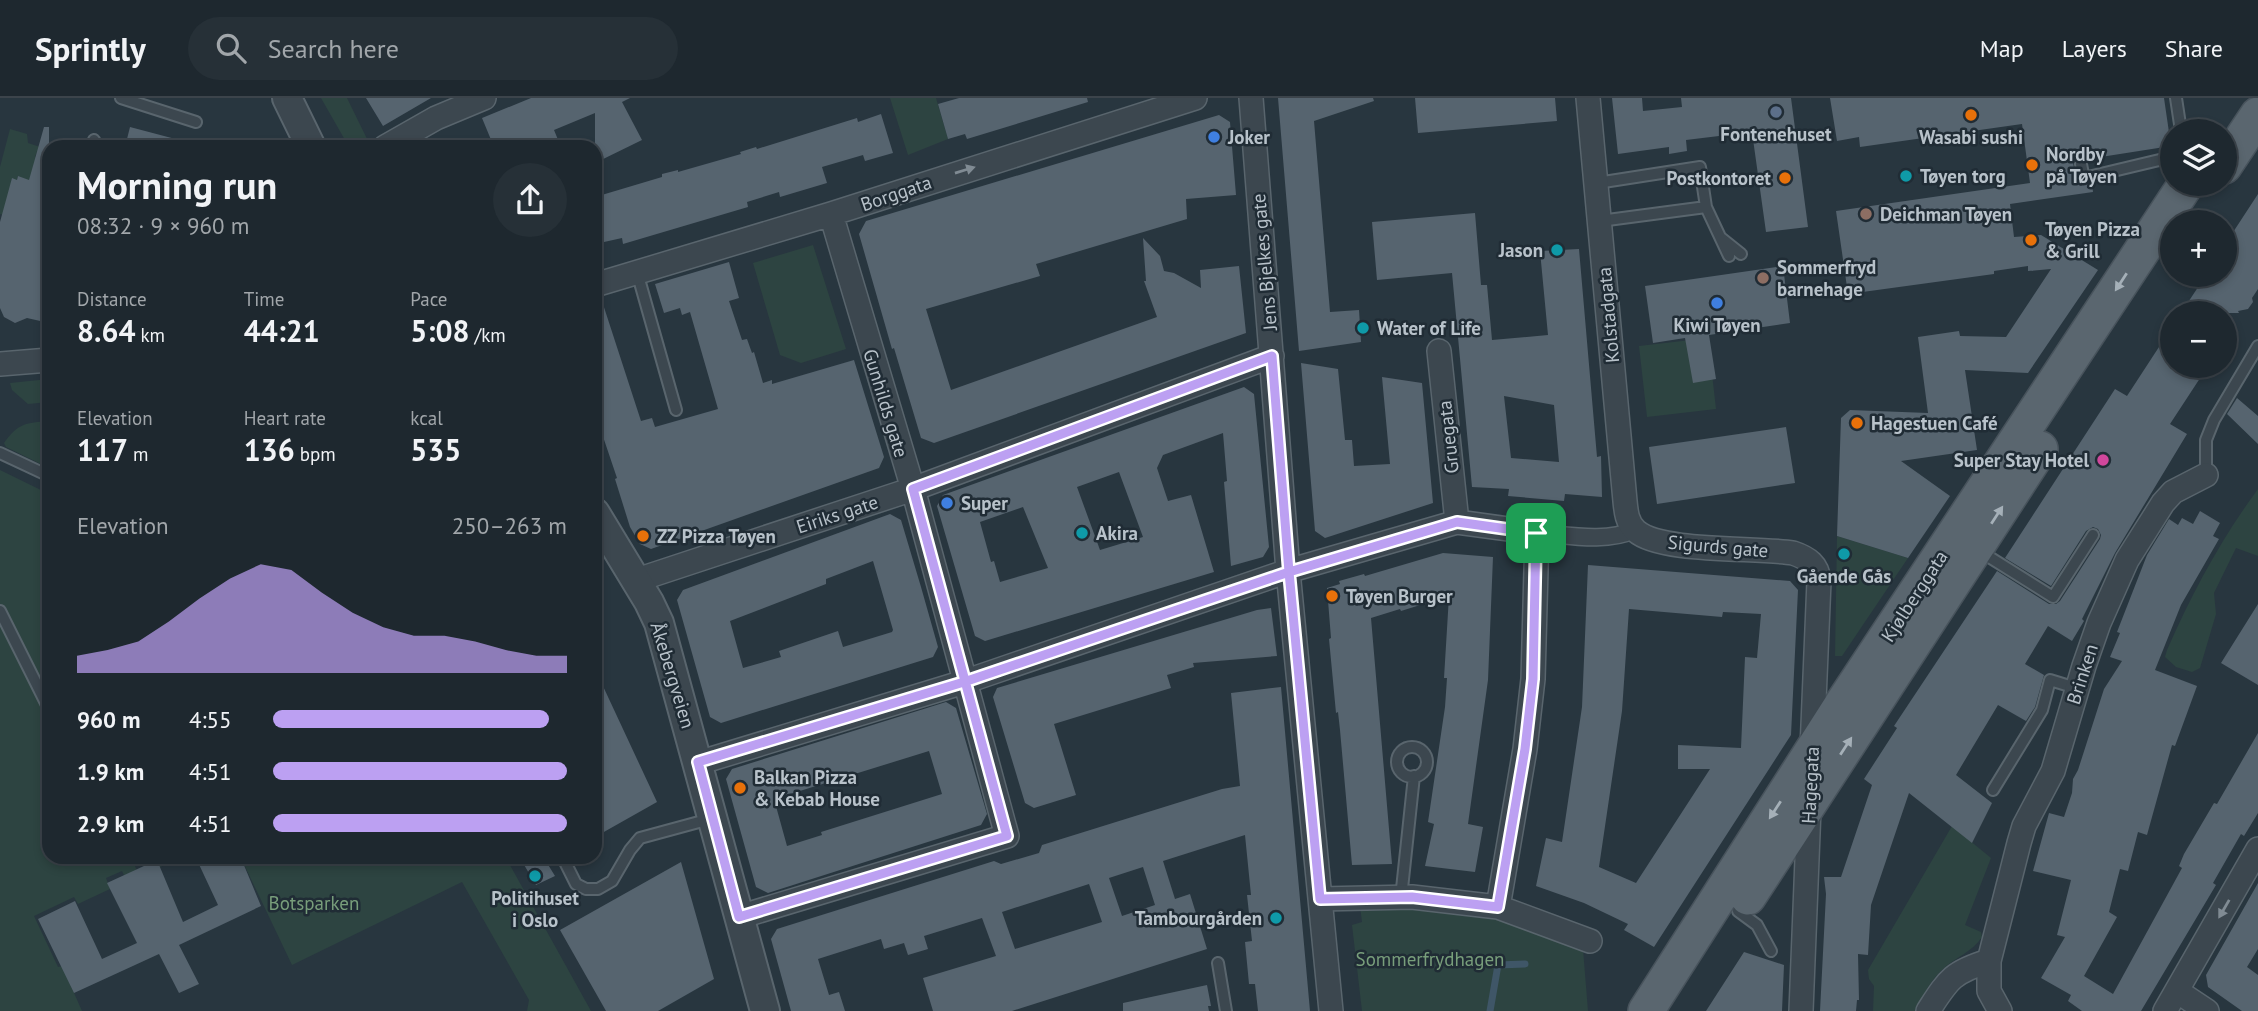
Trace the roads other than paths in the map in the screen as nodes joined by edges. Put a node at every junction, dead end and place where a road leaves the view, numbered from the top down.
1 (121, 98) edge
2 (287, 98) edge
3 (484, 98) edge
4 (1195, 98) edge
5 (1251, 98) edge
6 (1588, 98) edge
7 (2176, 98) edge
8 (2241, 98) edge
9 (2258, 115) edge
10 (2179, 119) edge
11 (2228, 119) edge
12 (196, 122) dead end
13 (308, 140) edge
14 (397, 140) edge
15 (2237, 146) edge
16 (2160, 159) edge
17 (2081, 164) dead end
18 (1597, 183) junction
19 (2178, 196) edge
20 (1706, 207) junction
21 (831, 214) junction
22 (1600, 221) junction
23 (1719, 236) junction
24 (1741, 254) dead end
25 (1729, 256) dead end
26 (2160, 264) edge
27 (637, 272) junction
28 (602, 283) edge
29 (2258, 346) edge
30 (1439, 351) dead end
31 (1272, 356) junction
32 (42, 359) edge
33 (0, 365) edge
34 (676, 410) dead end
35 (0, 453) edge
36 (42, 474) edge
37 (2206, 475) joint
38 (913, 489) junction
39 (1457, 522) junction
40 (602, 524) edge
41 (1634, 530) junction
42 (1536, 533) junction
43 (2093, 535) dead end
44 (1976, 548) junction
45 (1811, 562) joint
46 (1289, 572) junction
47 (636, 580) junction
48 (0, 611) edge
49 (964, 682) junction
50 (2076, 688) junction
51 (42, 695) edge
52 (1812, 753) junction
53 (698, 762) junction
54 (1414, 776) dead end
55 (1993, 790) dead end
56 (1809, 803) junction
57 (713, 818) junction
58 (2256, 859) edge
59 (566, 864) edge
60 (1401, 898) junction
61 (1320, 899) junction
62 (1498, 907) junction
63 (1738, 911) junction
64 (739, 917) junction
65 (1590, 941) dead end
66 (1772, 951) dead end
67 (1989, 961) junction
68 (1218, 963) dead end
69 (2171, 1001) edge
70 (765, 1011) edge
71 (1226, 1011) edge
72 (1331, 1011) edge
73 (1646, 1011) edge
74 (1674, 1011) edge
75 (1801, 1011) edge
76 (1928, 1011) edge
77 (2000, 1011) edge
78 (2207, 1011) edge

1 - 12 lane
2 - 13 street
3 - 14 street
21 -> 4 street, Borggata
5 - 31 street, Jens Bjelkes gate
6 - 18 street, Kolstadgata
7 - 10 lane
8 - 11 main road
9 - 15 main road
16 - 17 lane
18 - 20 lane
18 - 22 street, Kolstadgata
19 -> 52 main road, Kjølberggata
20 - 22 lane
20 - 23 lane
21 - 27 street, Borggata
21 - 38 street, Gunhilds gate
22 - 41 street, Kolstadgata
23 - 24 lane
23 - 25 lane
44 -> 26 main road, Kjølberggata
27 - 28 street, Borggata
27 - 34 lane
29 - 37 lane, Brinken
30 - 39 street, Gruegata
31 - 38 street, Eiriks gate
31 - 46 street, Jens Bjelkes gate
32 - 33 street
35 - 36 lane
37 - 50 street, Brinken
38 - 47 street, Eiriks gate
38 - 49 street, Gunhilds gate
39 - 42 street, Sigurds gate
39 - 46 street, Sigurds gate
40 - 47 street, Åkebergveien
41 - 42 street, Sigurds gate
41 - 45 street, Sigurds gate
42 - 62 street
43 - 44 lane
56 -> 44 main road, Kjølberggata
45 - 52 street, Hagegata
46 - 49 street, Sigurds gate
46 - 61 street, Jens Bjelkes gate
47 - 53 street, Åkebergveien
48 - 51 lane
49 - 53 street, Sigurds gate
49 - 64 street, Gunhilds gate
50 - 55 lane
50 - 67 street, Brinken
52 - 56 street, Hagegata
52 -> 73 main road, Kjølberggata
53 - 57 street, Åkebergveien
54 - 60 lane
56 - 63 main road, Kjølberggata
56 - 75 street, Hagegata
57 - 59 lane
57 - 64 street, Åkebergveien
58 -> 69 street
60 - 61 street
60 - 62 street
61 - 72 street, Jens Bjelkes gate
62 - 65 street
63 - 66 lane
63 - 74 main road, Kjølberggata
64 - 70 street, Åkebergveien
67 - 76 street
67 - 77 street, Brinken
68 - 71 lane
69 - 78 street

